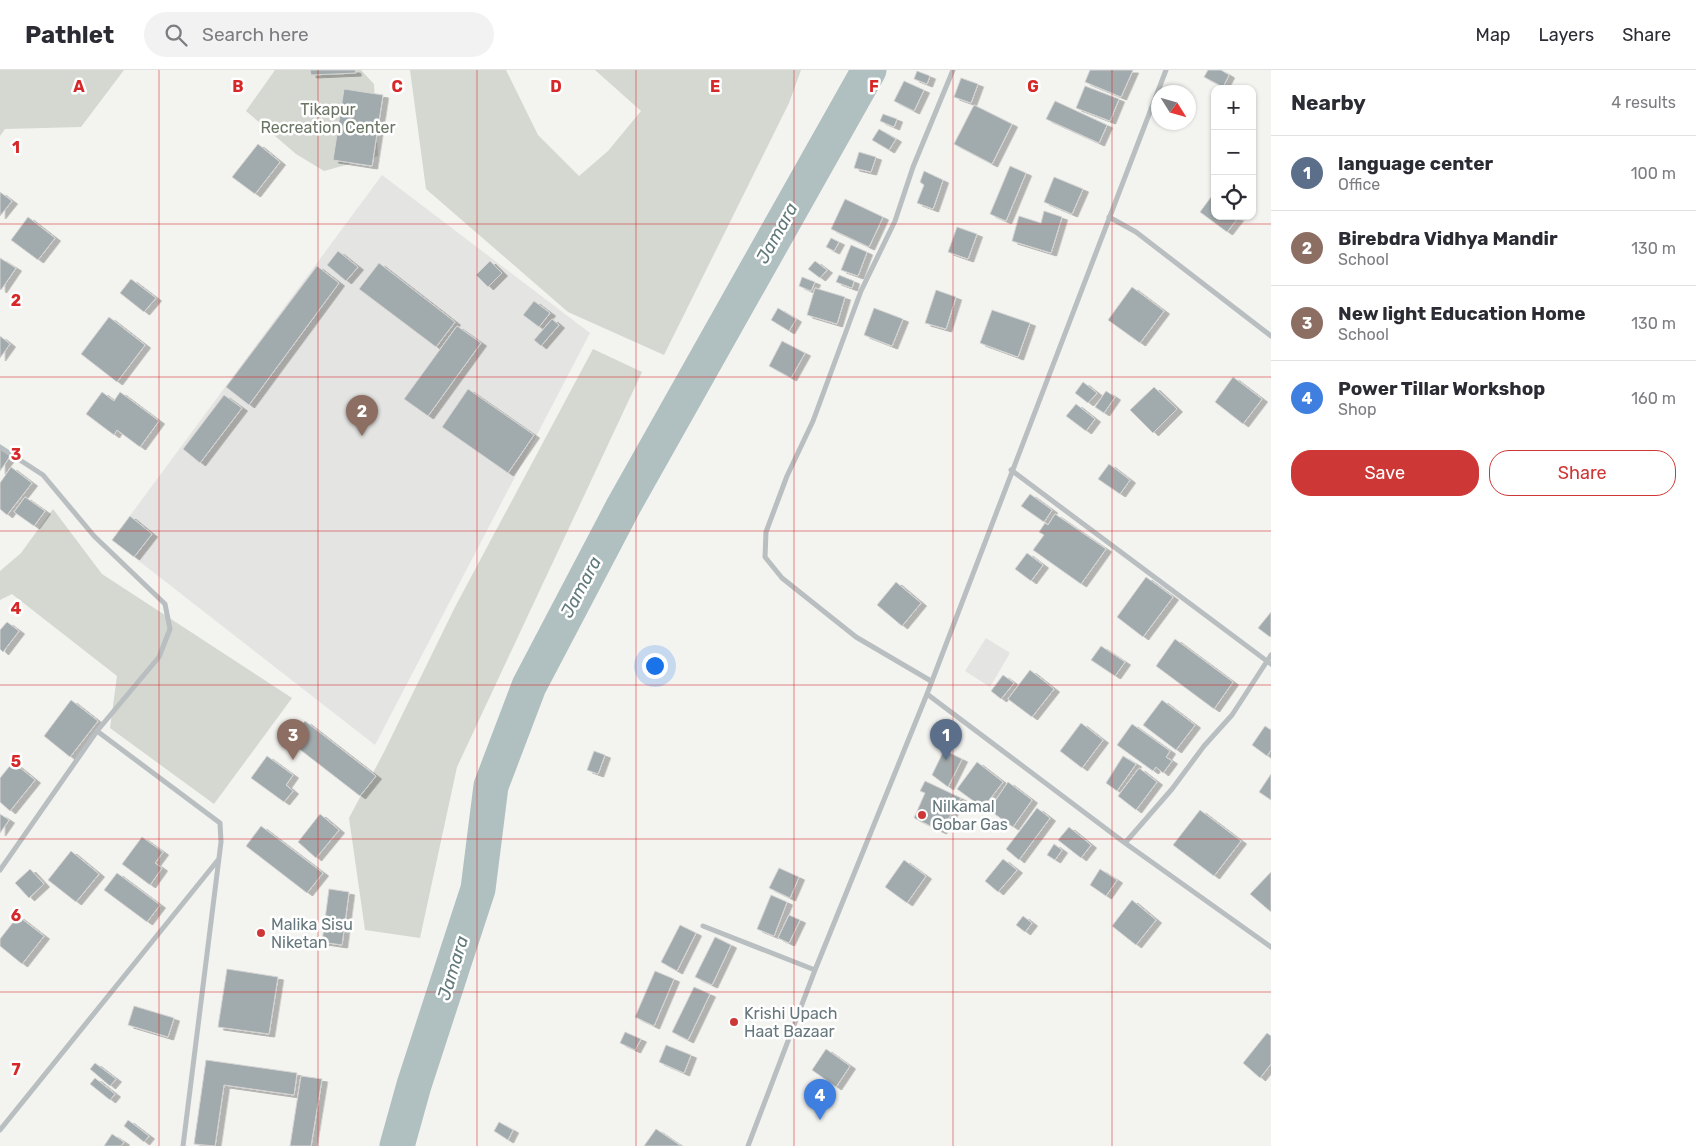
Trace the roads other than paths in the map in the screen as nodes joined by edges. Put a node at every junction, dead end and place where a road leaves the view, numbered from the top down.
1 (953, 70) edge
2 (1166, 70) edge
3 (1109, 217) junction
4 (1271, 336) edge
5 (0, 447) edge
6 (1011, 470) junction
7 (1271, 655) edge
8 (1269, 663) edge
9 (931, 681) junction
10 (927, 694) junction
11 (97, 731) junction
12 (1125, 843) junction
13 (218, 860) junction
14 (0, 870) edge
15 (703, 926) dead end
16 (1271, 947) edge
17 (815, 970) junction
18 (0, 1130) edge
19 (183, 1146) edge
20 (748, 1146) edge

1 - 9 street
2 - 3 street
3 - 4 street
3 - 6 street
5 - 11 street
6 - 8 street
6 - 9 street
7 - 8 street
8 - 12 street
9 - 10 street
10 - 12 street
10 - 17 street
11 - 13 street
11 - 14 street
12 - 16 street
13 - 18 street
13 - 19 street
15 - 17 street
17 - 20 street

